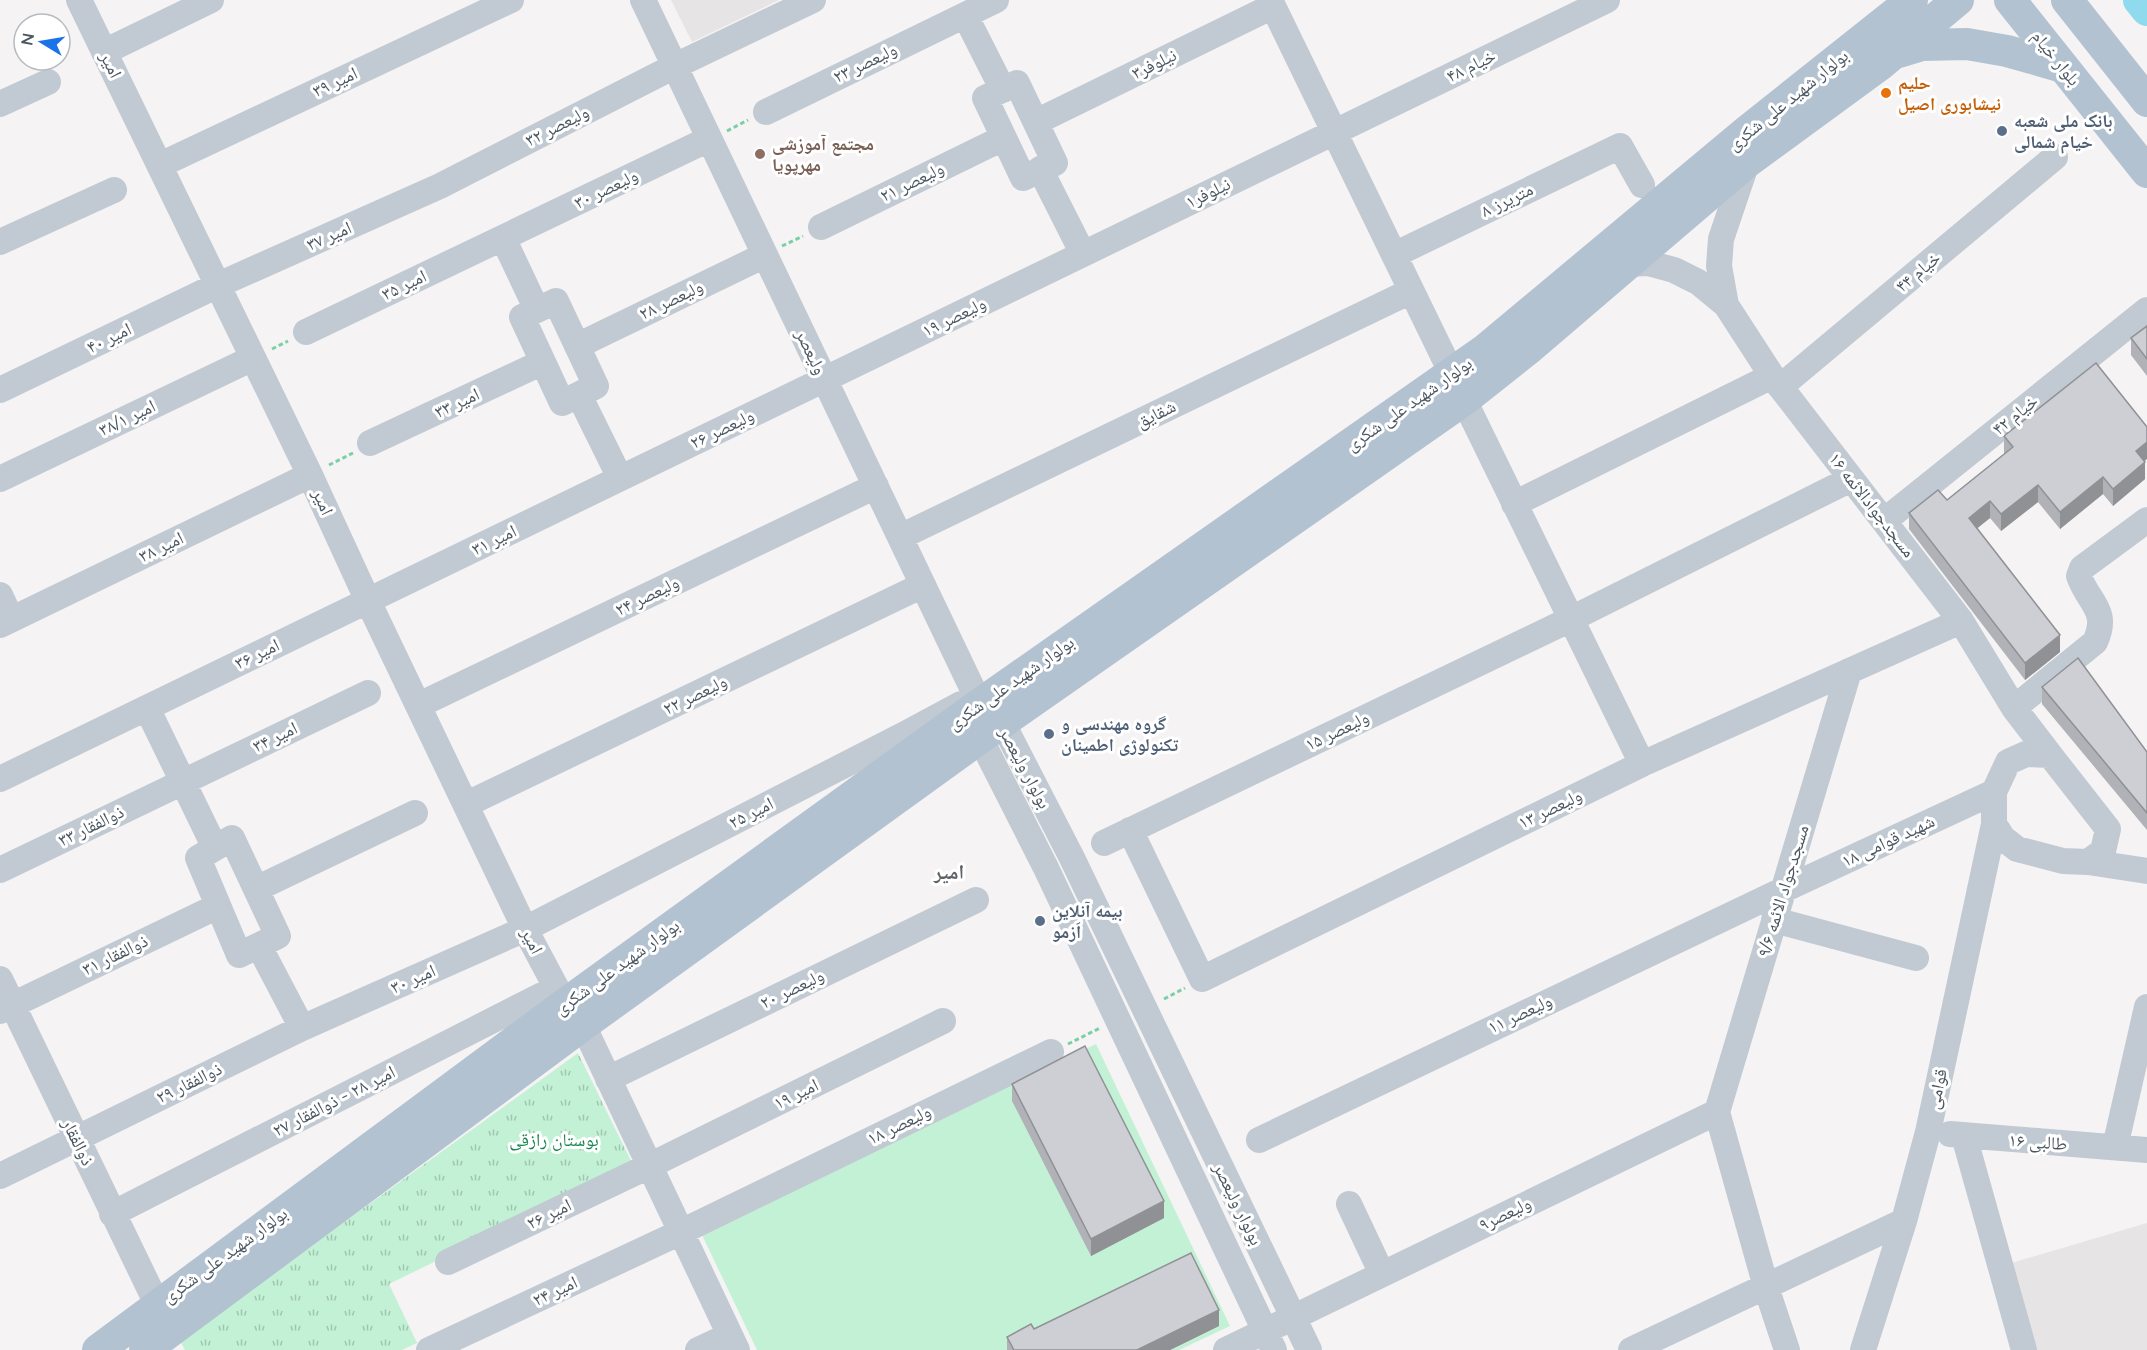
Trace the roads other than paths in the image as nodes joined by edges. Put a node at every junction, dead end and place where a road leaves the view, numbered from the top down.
1 (79, 0) edge
2 (211, 0) edge
3 (511, 0) edge
4 (643, 0) edge
5 (813, 0) edge
6 (996, 0) edge
7 (1607, 0) edge
8 (1892, 0) edge
9 (1912, 0) edge
10 (1958, 0) edge
11 (2010, 0) edge
12 (1271, 3) edge
13 (2076, 7) edge
14 (965, 15) junction
15 (1886, 41) junction
16 (104, 52) junction
17 (675, 66) junction
18 (2063, 66) junction
19 (48, 82) dead end
20 (1003, 90) junction
21 (2147, 101) edge
22 (0, 104) edge
23 (766, 112) road end
24 (1036, 122) junction
25 (1334, 132) junction
26 (1004, 138) junction
27 (710, 139) junction
28 (2055, 157) dead end
29 (1747, 162) junction
30 (160, 165) junction
31 (1040, 170) junction
32 (2147, 172) edge
33 (1642, 185) dead end
34 (440, 186) joint
35 (114, 190) dead end
36 (820, 227) road end
37 (503, 238) junction
38 (0, 242) edge
39 (1083, 254) junction
40 (765, 255) junction
41 (1394, 255) junction
42 (1626, 264) junction
43 (218, 285) junction
44 (1411, 291) junction
45 (1726, 305) junction
46 (537, 310) junction
47 (2147, 310) edge
48 (306, 332) road end
49 (577, 346) junction
50 (253, 358) junction
51 (543, 362) junction
52 (825, 379) junction
53 (1776, 382) junction
54 (1458, 387) junction
55 (0, 390) edge
56 (579, 394) junction
57 (370, 443) road end
58 (310, 475) junction
59 (620, 478) junction
60 (1851, 478) junction
61 (0, 479) edge
62 (876, 486) junction
63 (1514, 504) junction
64 (2147, 520) edge
65 (1884, 521) junction
66 (900, 537) junction
67 (923, 585) junction
68 (0, 595) edge
69 (368, 601) junction
70 (1570, 619) junction
71 (1961, 621) junction
72 (6, 622) edge
73 (1849, 670) junction
74 (368, 693) dead end
75 (419, 705) junction
76 (147, 708) junction
77 (2014, 708) junction
78 (984, 715) junction
79 (2049, 755) junction
80 (2008, 762) junction
81 (1642, 764) junction
82 (0, 779) edge
83 (183, 782) junction
84 (1994, 792) junction
85 (467, 804) junction
86 (415, 813) dead end
87 (1994, 824) junction
88 (2108, 829) junction
89 (1130, 830) junction
90 (1104, 843) dead end
91 (215, 848) junction
92 (2017, 849) junction
93 (2088, 862) junction
94 (0, 870) edge
95 (2144, 870) edge
96 (1983, 874) junction
97 (256, 889) junction
98 (1783, 890) junction
99 (976, 900) dead end
100 (218, 906) junction
101 (1774, 920) junction
102 (525, 929) junction
103 (259, 946) junction
104 (1916, 958) dead end
105 (0, 979) edge
106 (568, 1006) junction
107 (2147, 1007) edge
108 (6, 1008) edge
109 (943, 1021) dead end
110 (302, 1028) junction
111 (1051, 1052) road end
112 (608, 1079) junction
113 (1718, 1112) junction
114 (1928, 1132) junction
115 (1964, 1136) junction
116 (76, 1138) junction
117 (1259, 1140) dead end
118 (2115, 1147) junction
119 (2147, 1150) edge
120 (649, 1166) junction
121 (0, 1176) edge
122 (1349, 1204) dead end
123 (112, 1214) junction
124 (1905, 1221) junction
125 (681, 1232) junction
126 (448, 1262) dead end
127 (1382, 1274) junction
128 (1766, 1287) junction
129 (1293, 1317) junction
130 (161, 1334) edge
131 (1270, 1340) edge
132 (733, 1342) edge
133 (98, 1350) edge
134 (429, 1350) edge
135 (698, 1350) edge
136 (1226, 1350) edge
137 (1309, 1350) edge
138 (1631, 1350) edge
139 (1787, 1350) edge
140 (1863, 1350) edge
141 (2024, 1350) edge

1 - 16 street, امیر
2 - 16 street
3 - 30 street, امیر ۳۹
4 - 17 street, ولیعصر
5 - 17 street, ولیعصر ۳۲
6 - 14 street, ولیعصر ۲۳
7 - 25 street, خیام ۴۸
8 - 15 main road
9 - 15 main road, بولوار شهید علی شکری
10 - 15 main road, بولوار شهید علی شکری
11 - 18 main road, بلوار خیام
12 - 24 street, نیلوفر۳
12 - 25 street
13 - 21 main road
14 - 20 street
14 - 23 street, ولیعصر ۲۳
15 - 18 main road
15 - 29 main road, بولوار شهید علی شکری
15 - 54 main road, بولوار شهید علی شکری
16 - 30 street, امیر
17 - 27 street, ولیعصر
17 - 34 street, ولیعصر ۳۲
18 - 32 main road, بلوار خیام
19 - 22 street
20 - 24 street
20 - 26 street
24 - 31 street
25 - 39 street, نیلوفر۱
25 - 41 street
26 - 31 street
26 - 36 street, ولیعصر ۲۱
27 - 37 street, ولیعصر ۳۰
27 - 40 street, ولیعصر
28 - 53 street, خیام ۴۴
29 - 42 main road, بولوار شهید علی شکری
29 - 45 street
30 - 43 street, امیر
31 - 39 street
33 - 41 street, ۸ متریرز
34 - 43 street, امیر ۳۷
35 - 38 street
37 - 46 street
37 - 48 street, امیر ۳۵
39 - 52 street, ولیعصر ۱۹
40 - 49 street, ولیعصر ۲۸
40 - 52 street, ولیعصر
41 - 44 street
42 - 45 street
42 - 54 main road, بولوار شهید علی شکری
43 - 50 street, امیر
43 - 55 street, امیر ۴۰
44 - 54 street
44 - 66 street, شقایق
45 - 53 street, مسجدجوادالائمه ۱۶
46 - 49 street
46 - 51 street
47 - 65 street, خیام ۴۲
49 - 56 street
50 - 58 street, امیر
50 - 61 street, امیر ۳۸/۱
51 - 56 street
51 - 57 street, امیر ۳۳
52 - 59 street, ولیعصر ۲۶
52 - 62 street, ولیعصر
53 - 60 street, مسجدجوادالائمه ۱۶
53 - 63 street, خیام ۴۴
54 - 63 street
54 - 78 main road, بولوار شهید علی شکری
56 - 59 street
58 - 69 street, امیر
58 - 72 street, امیر ۳۸
59 - 69 street, امیر ۳۱
60 - 65 street, مسجدجوادالائمه ۱۶
60 - 70 street, ولیعصر ۱۵
62 - 66 street, ولیعصر
62 - 75 street, ولیعصر ۲۴
63 - 70 street
64 - 77 street
65 - 71 street, مسجدجوادالائمه ۱۶
66 - 67 street, ولیعصر
67 - 78 street, ولیعصر
67 - 85 street, ولیعصر ۲۲
68 - 72 street
69 - 75 street, امیر
69 - 76 street, امیر ۳۶
70 - 81 street
70 - 89 street, ولیعصر ۱۵
71 - 73 street, ولیعصر ۱۳
71 - 77 street, مسجدجوادالائمه ۱۶
73 - 81 street, ولیعصر ۱۳
73 - 98 street, مسجدجواد الائمه ۹/۶
74 - 83 street, امیر ۳۴
75 - 85 street, امیر
76 - 82 street, امیر ۳۶
76 - 83 street
77 - 79 street, مسجدجوادالائمه ۱۶
77 - 80 street
78 - 102 street, امیر ۲۵
78 - 106 main road, بولوار شهید علی شکری
78 - 129 street, بولوار ولیعصر
78 - 131 street, بولوار ولیعصر
79 - 80 street
79 - 88 street
80 - 84 street
81 - 89 street, ولیعصر ۱۳
83 - 91 street
83 - 94 street, ذوالفقار ۳۳
84 - 87 street
84 - 98 street, شهید قوامی ۱۸
85 - 102 street, امیر
86 - 97 street
87 - 92 street
87 - 96 street, قوامی
88 - 93 street
88 - 95 street
89 - 90 street, ولیعصر ۱۵
91 - 97 street
91 - 100 street
92 - 93 street
92 - 96 street
93 - 95 street
96 - 114 street, قوامی
97 - 103 street
98 - 101 street, مسجدجواد الائمه ۹/۶
98 - 117 street, ولیعصر ۱۱
99 - 112 street, ولیعصر ۲۰
100 - 103 street
100 - 108 street, ذوالفقار ۳۱
101 - 104 street
101 - 113 street, مسجدجواد الائمه ۹/۶
102 - 106 street, امیر
102 - 110 street, امیر ۳۰
103 - 110 street
105 - 108 street, ذوالفقار
106 - 112 street, امیر
106 - 123 street, امیر ۲۸ - ذوالفقار ۲۷
106 - 130 main road, بولوار شهید علی شکری
107 - 118 street
108 - 116 street, ذوالفقار
109 - 120 street, امیر ۱۹
110 - 116 street, ذوالفقار ۲۹
111 - 125 street, ولیعصر ۱۸
112 - 120 street, امیر
113 - 127 street, ولیعصر۹
113 - 128 street
114 - 115 street, طالبی ۱۶
114 - 124 street, قوامی
115 - 118 street, طالبی ۱۶
115 - 141 street
116 - 121 street, ذوالفقار ۲۹
116 - 123 street, ذوالفقار
118 - 119 street, طالبی ۱۶
120 - 125 street, امیر
120 - 126 street, امیر ۲۶
122 - 127 street
123 - 130 street, ذوالفقار
124 - 128 street
124 - 140 street, قوامی
125 - 132 street, امیر
125 - 134 street, امیر ۲۴
127 - 129 street, ولیعصر۹
128 - 138 street
128 - 139 street
129 - 131 street, ولیعصر۹
129 - 137 street, بولوار ولیعصر
130 - 133 main road, بولوار شهید علی شکری
131 - 136 street, ولیعصر۹
132 - 135 street

